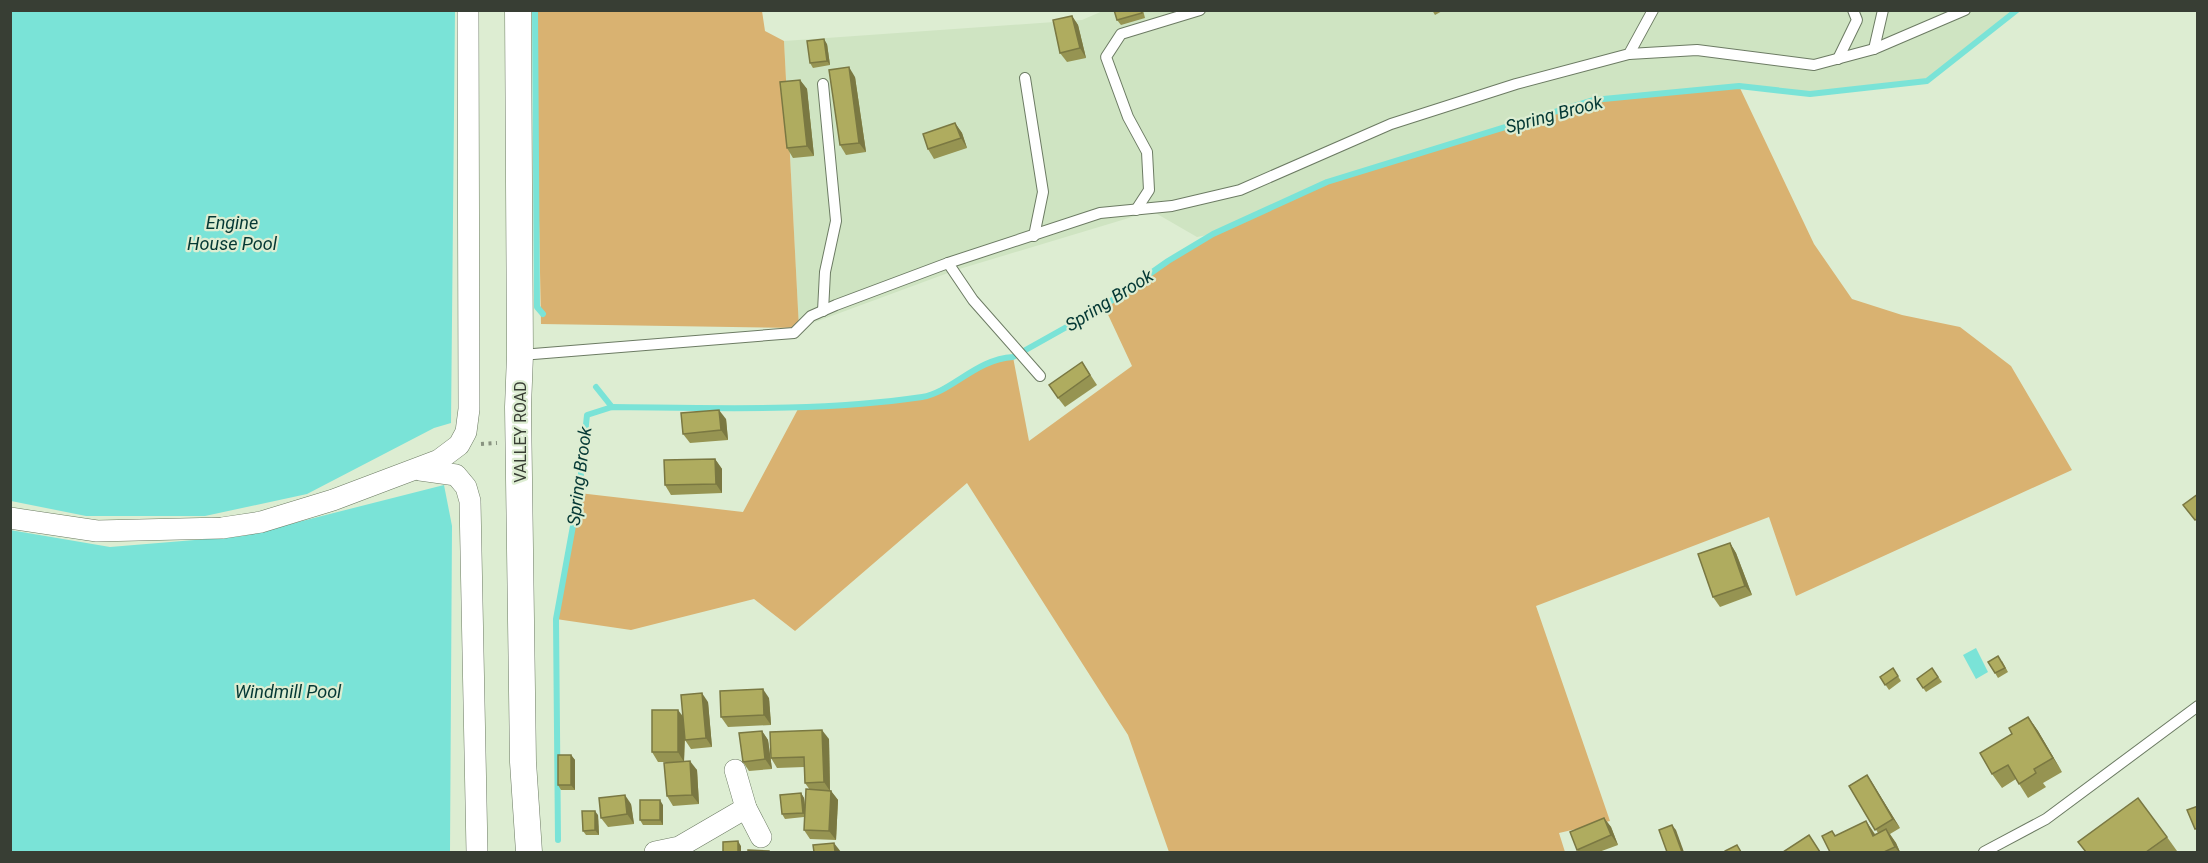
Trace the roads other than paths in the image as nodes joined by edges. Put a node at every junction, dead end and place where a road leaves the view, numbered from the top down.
1 (468, 10) edge
2 (518, 10) edge
3 (1200, 10) edge
4 (1653, 10) edge
5 (1853, 10) edge
6 (1883, 10) edge
7 (1965, 10) edge
8 (1874, 50) junction
9 (1629, 54) junction
10 (1838, 59) junction
11 (1025, 78) dead end
12 (823, 84) dead end
13 (1136, 210) junction
14 (1034, 236) junction
15 (948, 263) junction
16 (823, 311) junction
17 (520, 355) junction
18 (1040, 376) dead end
19 (417, 470) junction
20 (10, 518) edge
21 (2198, 706) edge
22 (735, 770) dead end
23 (746, 808) junction
24 (761, 837) dead end
25 (477, 852) edge
26 (529, 852) edge
27 (655, 852) edge
28 (1984, 852) edge

1 - 19 street
2 - 17 street, VALLEY ROAD
3 - 13 lane
4 - 9 lane
5 - 10 lane
6 - 8 lane
7 - 8 lane
8 - 10 lane
9 - 10 lane
9 - 13 lane
11 - 14 lane
12 - 16 lane
13 - 14 lane
14 - 15 lane
15 - 16 lane
15 - 18 lane
16 - 17 lane
17 - 26 street, VALLEY ROAD
19 - 20 street
19 - 25 street
21 - 28 lane
22 - 23 street
23 - 24 street
23 - 27 street

